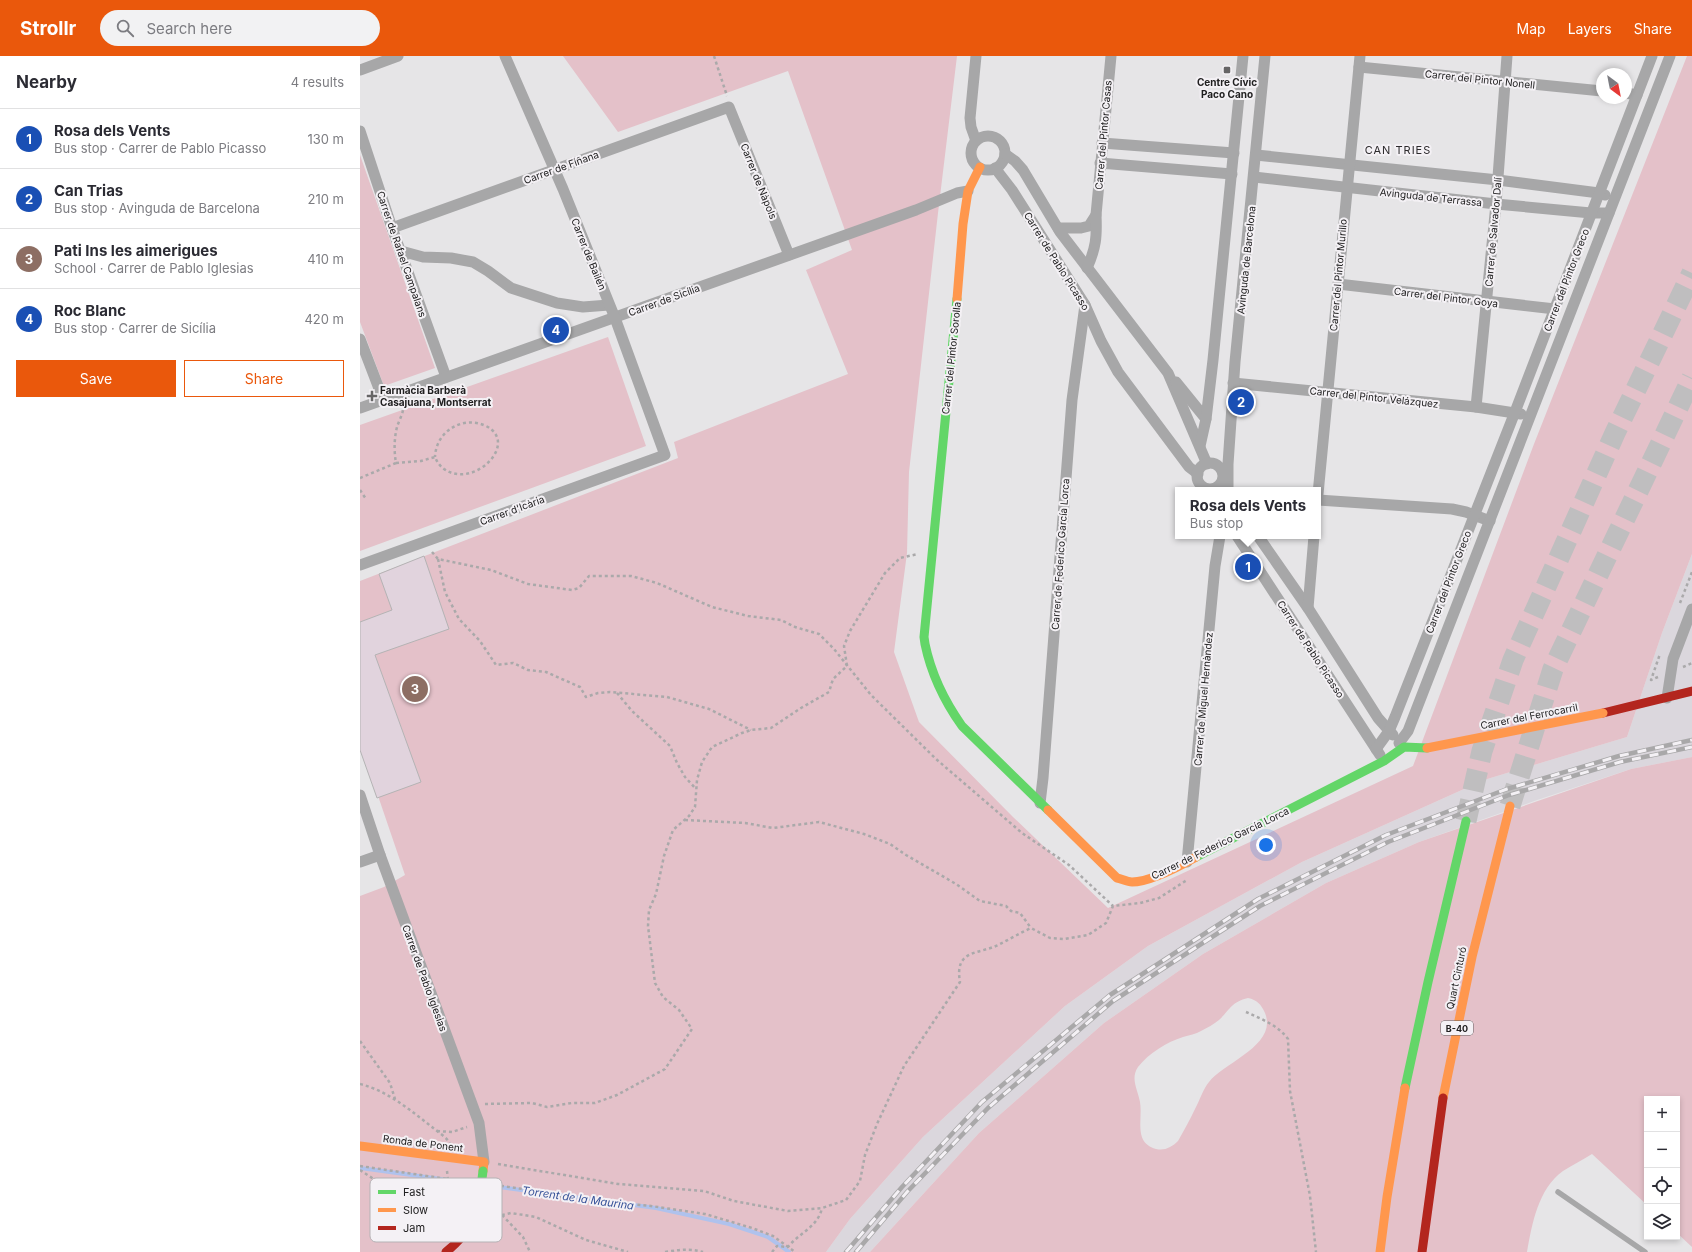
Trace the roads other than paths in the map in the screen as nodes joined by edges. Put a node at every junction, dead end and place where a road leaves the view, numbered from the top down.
1 (398, 56) edge
2 (504, 56) edge
3 (976, 56) edge
4 (1110, 56) edge
5 (1243, 56) edge
6 (1265, 56) edge
7 (1507, 56) edge
8 (1652, 56) edge
9 (1670, 56) edge
10 (1359, 62) edge
11 (360, 70) edge
12 (1504, 82) junction
13 (1596, 90) edge
14 (1632, 95) edge
15 (1637, 95) junction
16 (729, 107) joint
17 (360, 131) edge
18 (976, 141) junction
19 (1102, 143) junction
20 (1234, 153) junction
21 (1005, 154) junction
22 (1256, 155) junction
23 (1100, 163) junction
24 (1349, 164) junction
25 (980, 167) junction
26 (995, 168) junction
27 (555, 170) junction
28 (1232, 174) junction
29 (1254, 177) junction
30 (1498, 180) junction
31 (1346, 187) junction
32 (968, 191) junction
33 (1599, 193) junction
34 (1614, 198) junction
35 (1496, 204) junction
36 (1591, 213) junction
37 (1609, 213) junction
38 (1096, 215) junction
39 (392, 228) junction
40 (1058, 228) junction
41 (400, 251) junction
42 (789, 255) junction
43 (1087, 268) junction
44 (1338, 284) junction
45 (1487, 302) junction
46 (609, 305) junction
47 (1085, 305) junction
48 (1555, 309) junction
49 (615, 318) junction
50 (360, 339) edge
51 (1168, 373) junction
52 (446, 377) junction
53 (1234, 383) junction
54 (1327, 392) junction
55 (383, 399) junction
56 (1476, 407) junction
57 (360, 408) edge
58 (1515, 412) junction
59 (1531, 417) junction
60 (1206, 419) junction
61 (1200, 446) junction
62 (664, 455) joint
63 (1207, 464) junction
64 (1198, 474) junction
65 (1225, 479) edge
66 (1204, 487) edge
67 (1216, 487) edge
68 (1319, 487) edge
69 (1321, 500) edge
70 (1475, 515) junction
71 (1490, 520) junction
72 (1220, 539) edge
73 (1239, 539) edge
74 (1260, 539) edge
75 (1314, 539) edge
76 (932, 550) joint
77 (360, 565) edge
78 (1308, 608) junction
79 (1692, 609) edge
80 (1692, 691) edge
81 (1667, 698) junction
82 (1389, 731) junction
83 (1402, 745) junction
84 (1376, 749) junction
85 (1384, 761) junction
86 (360, 795) edge
87 (1040, 803) junction
88 (1510, 806) tunnel mouth
89 (1466, 821) tunnel mouth
90 (380, 855) junction
91 (360, 862) edge
92 (1187, 862) junction
93 (360, 1146) edge
94 (484, 1166) junction
95 (482, 1178) edge
96 (1558, 1192) dead end
97 (457, 1242) edge
98 (446, 1252) edge
99 (1380, 1252) edge
100 (1422, 1252) edge
101 (1644, 1252) edge

1 - 11 street
2 - 27 street, Carrer de Bailén
3 - 18 street
4 - 19 street, Carrer del Pintor Casas
5 - 20 street
6 - 22 street, Avinguda de Barcelona
7 - 12 street, Carrer de Salvador Dalí
8 - 15 street, Carrer del Pintor Greco
9 - 34 street, Carrer del Pintor Greco
10 - 12 street, Carrer del Pintor Nonell
10 - 24 street, Carrer del Pintor Murillo
12 - 13 street, Carrer del Pintor Nonell
12 - 30 street, Carrer de Salvador Dalí
14 - 15 street
15 - 33 street, Carrer del Pintor Greco
16 - 27 street, Carrer de Fiñana
16 - 42 street, Carrer de Nàpols
17 - 39 street, Carrer de Rafael Campalans
18 - 21 street
18 - 25 street
19 - 20 street
19 - 23 street, Carrer del Pintor Casas
20 - 28 street
21 - 26 street
21 - 40 street, Carrer de Pablo Picasso
22 - 24 street
22 - 29 street, Avinguda de Barcelona
23 - 28 street
23 - 38 street, Carrer del Pintor Casas
24 - 30 street
24 - 31 street, Carrer del Pintor Murillo
25 - 26 street
25 - 32 main road, Carrer del Pintor Sorolla
26 - 47 street, Carrer de Pablo Picasso
27 - 39 street, Carrer de Fiñana
27 - 46 street, Carrer de Bailén
28 - 60 street
29 - 31 street, Avinguda de Terrassa
29 - 53 street, Avinguda de Barcelona
30 - 33 street
30 - 35 street, Carrer de Salvador Dalí
31 - 35 street, Avinguda de Terrassa
31 - 44 street, Carrer del Pintor Murillo
32 - 42 street, Carrer de Sicília
32 - 76 main road, Carrer del Pintor Sorolla
33 - 34 street
33 - 36 street, Carrer del Pintor Greco
34 - 37 street, Carrer del Pintor Greco
35 - 36 street, Avinguda de Terrassa
35 - 45 street, Carrer de Salvador Dalí
36 - 37 street, Avinguda de Terrassa
36 - 48 street, Carrer del Pintor Greco
37 - 59 street, Carrer del Pintor Greco
38 - 40 street
38 - 43 street, Carrer del Pintor Casas
39 - 41 street, Carrer de Rafael Campalans
40 - 43 street, Carrer de Pablo Picasso
41 - 46 street
41 - 52 street, Carrer de Rafael Campalans
42 - 49 street, Carrer de Sicília
43 - 51 street, Carrer de Pablo Picasso
44 - 45 street, Carrer del Pintor Goya
44 - 54 street, Carrer del Pintor Murillo
45 - 48 street, Carrer del Pintor Goya
45 - 56 street, Carrer de Salvador Dalí
46 - 49 street, Carrer de Bailén
47 - 64 street, Carrer de Pablo Picasso
47 - 87 street, Carrer de Federico García Lorca
48 - 58 street, Carrer del Pintor Greco
49 - 52 street, Carrer de Sicília
49 - 62 street, Carrer de Bailén
50 - 55 street
51 - 60 street, Carrer de Pablo Picasso
51 - 61 street, Carrer de Pablo Picasso
52 - 55 street, Carrer de Sicília
53 - 54 street, Carrer del Pintor Velázquez
53 - 65 street, Avinguda de Barcelona
54 - 56 street, Carrer del Pintor Velázquez
54 - 68 street, Carrer del Pintor Murillo
55 - 57 street, Carrer de Sicília
56 - 58 street, Carrer del Pintor Velázquez
58 - 59 street
58 - 70 street, Carrer del Pintor Greco
59 - 71 street, Carrer del Pintor Greco
60 - 61 street
61 - 63 street, Carrer de Pablo Picasso
62 - 77 street, Carrer d'Icària
63 - 64 street
63 - 65 street
64 - 66 street
65 - 67 street
69 - 70 street
70 - 71 street
70 - 82 street, Carrer del Pintor Greco
71 - 83 street, Carrer del Pintor Greco
72 - 92 street, Carrer de Miguel Hernàndez
73 - 84 street, Carrer de Pablo Picasso
74 - 78 street, Carrer de Pablo Picasso
75 - 78 street
76 - 87 main road, Carrer de Federico García Lorca
78 - 82 street, Carrer de Pablo Picasso
79 - 81 street
80 - 81 main road, Carrer del Ferrocarril
81 - 83 main road, Carrer del Ferrocarril, bridge
82 - 83 street, Carrer de Pablo Picasso
82 - 84 street, Carrer del Pintor Greco
83 - 85 main road
84 - 85 street, Carrer de Pablo Picasso
85 - 92 main road, Carrer de Federico García Lorca
86 - 90 street, Carrer de Pablo Iglesias
87 - 92 main road, Carrer de Federico García Lorca
88 - 100 main road, Quart Cinturó / B-40
89 - 99 main road
90 - 91 street
90 - 94 street, Carrer de Pablo Iglesias
93 - 94 main road, Ronda de Ponent
94 - 95 main road, bridge
96 - 101 lane
97 - 98 main road, bridge

